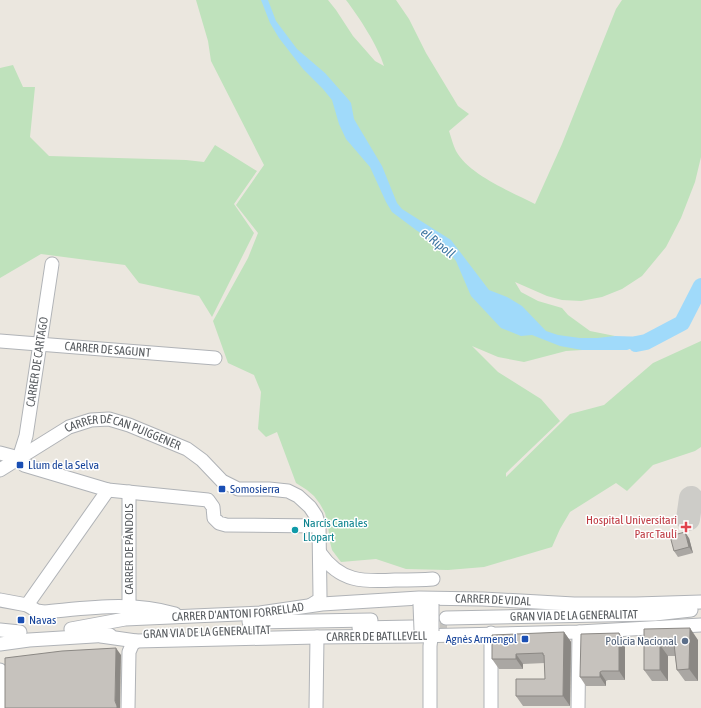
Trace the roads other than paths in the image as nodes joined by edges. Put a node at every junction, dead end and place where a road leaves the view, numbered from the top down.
1 (52, 264) dead end
2 (0, 341) edge
3 (39, 345) junction
4 (215, 358) dead end
5 (0, 453) edge
6 (20, 458) junction
7 (0, 470) edge
8 (108, 490) junction
9 (129, 492) junction
10 (319, 526) junction
11 (320, 553) junction
12 (406, 598) joint
13 (0, 600) edge
14 (426, 601) junction
15 (701, 602) edge
16 (26, 605) junction
17 (311, 605) junction
18 (129, 606) junction
19 (701, 610) edge
20 (187, 617) junction
21 (701, 619) edge
22 (701, 624) edge
23 (71, 629) junction
24 (0, 630) edge
25 (421, 630) junction
26 (579, 632) junction
27 (491, 633) junction
28 (101, 636) junction
29 (0, 637) edge
30 (18, 637) junction
31 (317, 637) junction
32 (136, 641) junction
33 (0, 644) edge
34 (0, 648) edge
35 (0, 670) edge
36 (1, 708) edge
37 (128, 708) edge
38 (316, 708) edge
39 (430, 708) edge
40 (491, 708) edge
41 (578, 708) edge

1 - 3 street, CARRER DE CARTAGO
2 - 3 street, CARRER DE SAGUNT
3 - 4 street, CARRER DE SAGUNT
3 - 6 street, CARRER DE CARTAGO
5 - 6 street
6 - 7 street, CARRER DE CAN PUIGGENER
6 - 8 street
6 - 10 street, CARRER DE CAN PUIGGENER
8 - 9 street
8 - 16 street
9 - 10 street
9 - 18 street, CARRER DE PÀNDOLS
10 - 11 street
11 - 14 street
11 - 17 street
12 - 14 street, CARRER DE VIDAL
12 - 17 street, CARRER D'ANTONI FORRELLAD
13 - 16 street
14 - 15 street, CARRER DE VIDAL
14 - 25 street, bridge
16 - 18 street
17 - 20 street, CARRER D'ANTONI FORRELLAD
18 - 20 street
19 - 21 street, GRAN VIA DE LA GENERALITAT
20 - 23 street, CARRER D'ANTONI FORRELLAD
22 - 26 street, CARRER DE BATLLEVELL
23 - 25 street, GRAN VIA DE LA GENERALITAT
23 - 30 street, GRAN VIA DE LA GENERALITAT
24 - 30 street
25 - 27 street, CARRER DE BATLLEVELL
25 - 28 street, GRAN VIA DE LA GENERALITAT
25 - 31 street, CARRER DE BATLLEVELL
25 - 39 street
26 - 27 street, CARRER DE BATLLEVELL
26 - 41 street
27 - 40 street
28 - 30 street, GRAN VIA DE LA GENERALITAT
28 - 32 street, CARRER DE BATLLEVELL
29 - 30 street, GRAN VIA DE LA GENERALITAT
30 - 33 street, GRAN VIA DE LA GENERALITAT
30 - 34 street
31 - 32 street, CARRER DE BATLLEVELL
31 - 38 street
32 - 37 street
35 - 36 street

